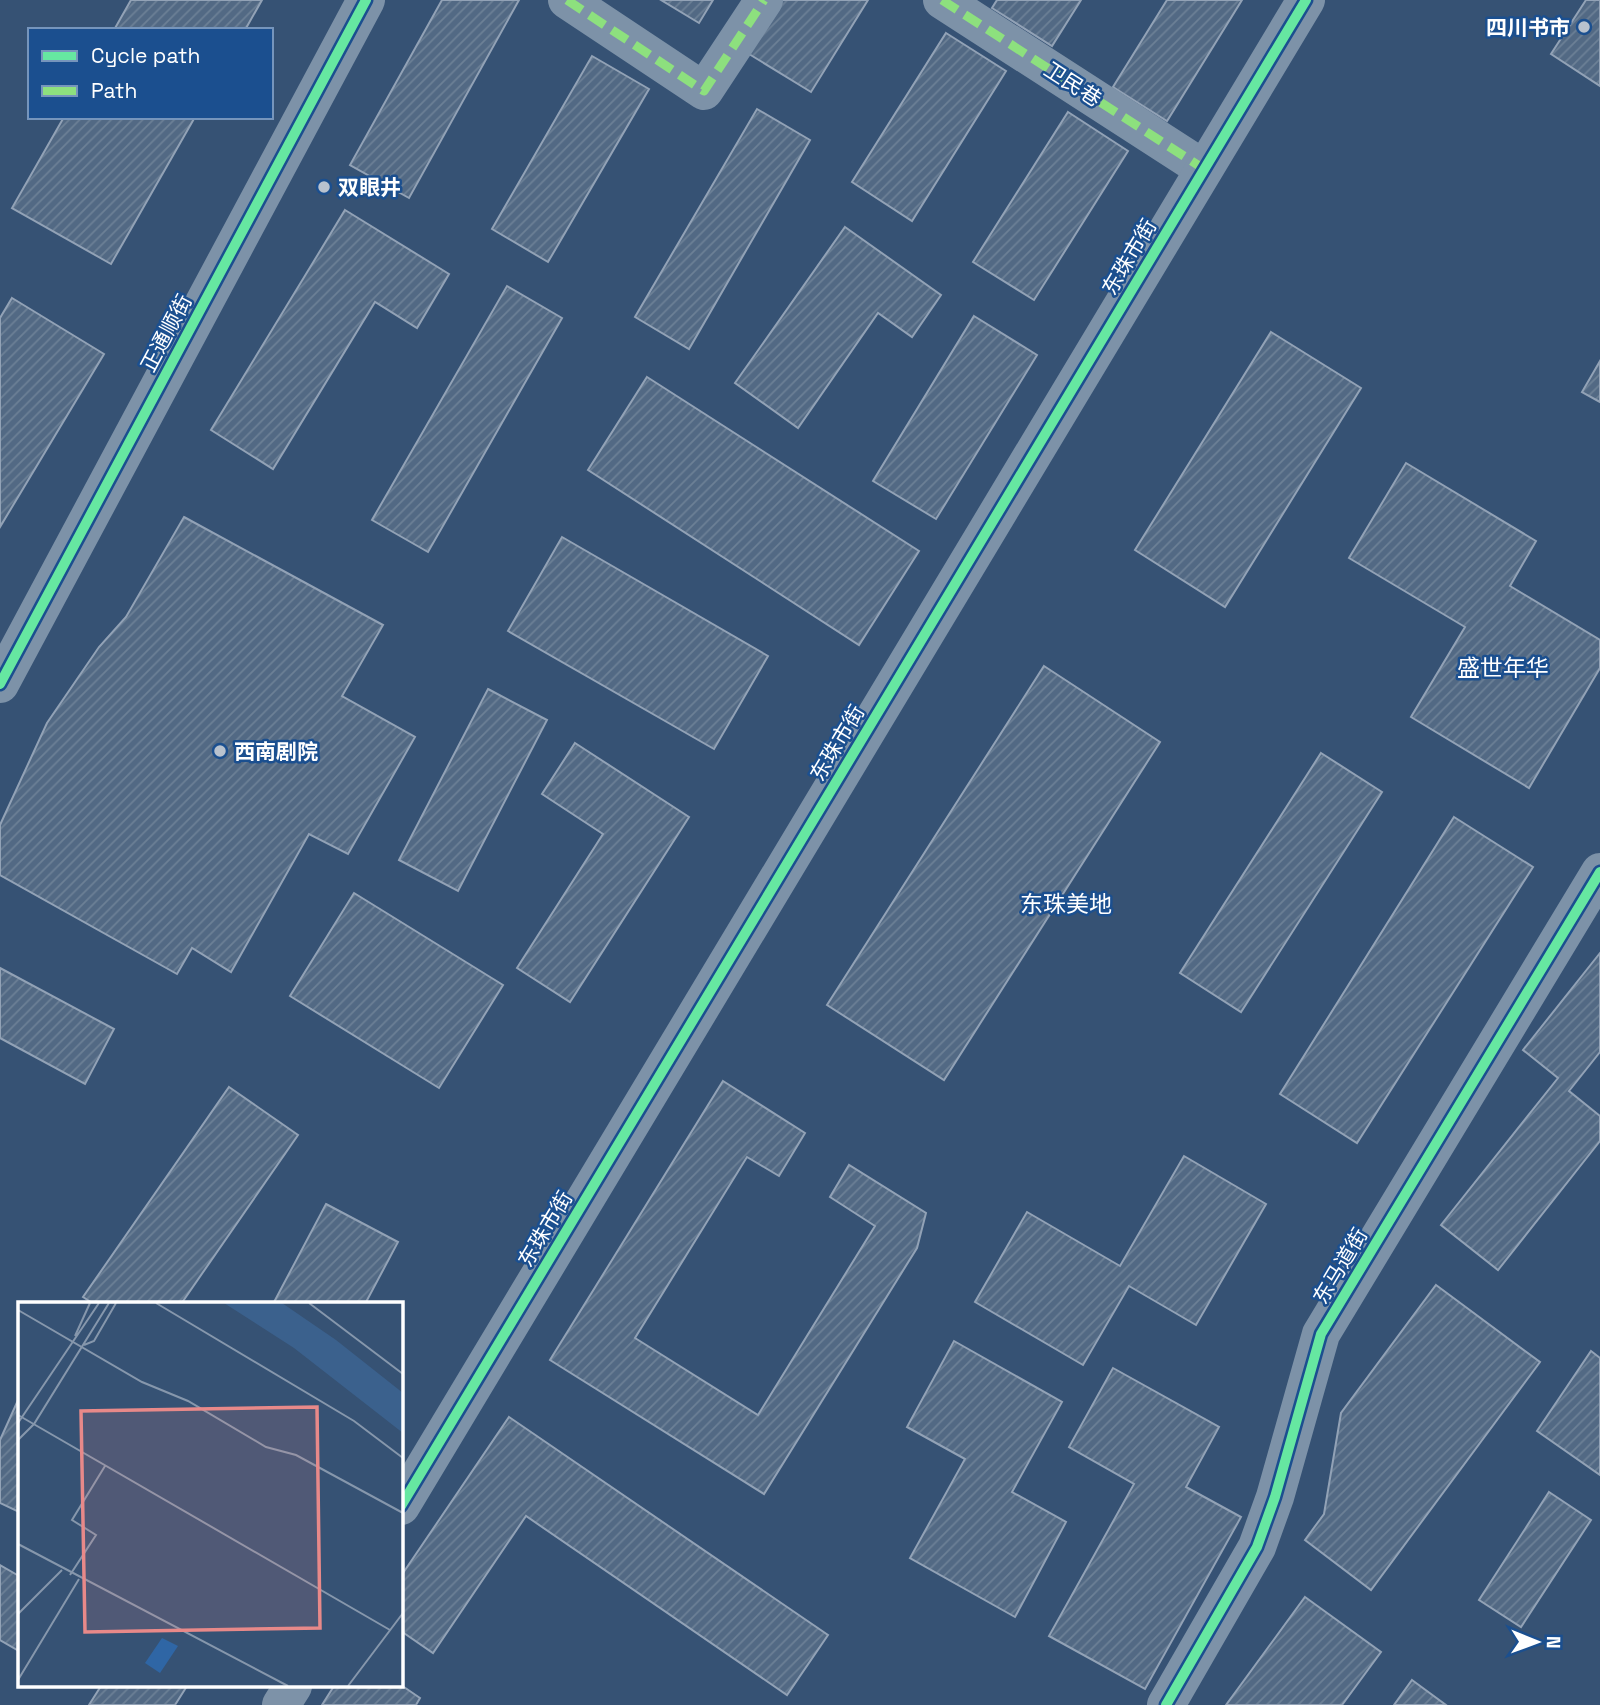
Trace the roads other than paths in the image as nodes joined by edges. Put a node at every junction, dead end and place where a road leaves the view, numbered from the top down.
1 (366, 0) edge
2 (567, 0) edge
3 (764, 0) edge
4 (942, 0) edge
5 (1306, 0) edge
6 (1204, 169) junction
7 (0, 684) edge
8 (1600, 872) edge
9 (402, 1504) edge
10 (292, 1688) edge
11 (281, 1705) edge
12 (1166, 1705) edge

1 - 7 street, 正通顺街
2 - 3 street
4 - 6 street, 卫民巷
5 - 6 street, 东珠市街
6 - 9 street, 东珠市街
8 - 12 street, 东马道街
10 - 11 street

